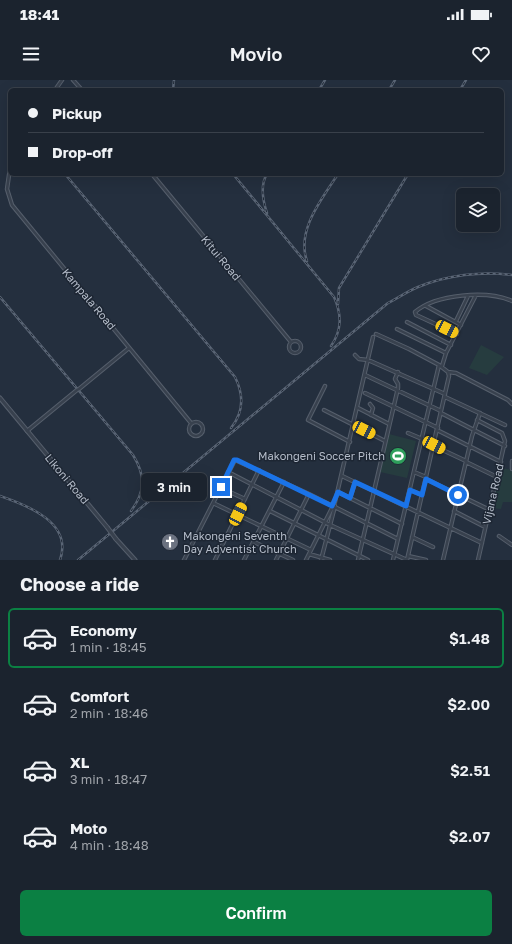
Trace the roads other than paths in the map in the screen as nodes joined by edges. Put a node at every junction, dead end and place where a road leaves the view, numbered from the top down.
1 (73, 80) edge
2 (80, 88) edge
3 (9, 176) edge
4 (154, 176) edge
5 (476, 295) junction
6 (468, 296) junction
7 (512, 301) edge
8 (426, 306) junction
9 (407, 322) dead end
10 (456, 322) junction
11 (461, 325) junction
12 (397, 329) dead end
13 (376, 334) dead end
14 (457, 334) junction
15 (373, 337) dead end
16 (291, 342) junction
17 (451, 345) junction
18 (130, 348) junction
19 (446, 353) junction
20 (355, 355) dead end
21 (368, 360) junction
22 (440, 366) junction
23 (398, 372) junction
24 (448, 372) junction
25 (365, 375) junction
26 (325, 386) dead end
27 (434, 390) junction
28 (397, 391) junction
29 (365, 393) dead end
30 (445, 396) junction
31 (0, 399) edge
32 (370, 404) dead end
33 (512, 404) edge
34 (430, 406) junction
35 (393, 407) junction
36 (358, 408) junction
37 (324, 410) dead end
38 (441, 412) junction
39 (480, 413) junction
40 (372, 415) junction
41 (477, 420) junction
42 (191, 423) junction
43 (425, 423) junction
44 (389, 424) junction
45 (354, 425) junction
46 (505, 425) dead end
47 (438, 429) junction
48 (27, 431) junction
49 (473, 431) junction
50 (408, 433) dead end
51 (421, 440) junction
52 (385, 441) junction
53 (350, 442) junction
54 (434, 445) junction
55 (504, 446) junction
56 (469, 447) junction
57 (512, 461) edge
58 (466, 462) junction
59 (501, 462) junction
60 (512, 468) edge
61 (260, 470) junction
62 (228, 472) junction
63 (414, 472) junction
64 (342, 476) junction
65 (497, 477) junction
66 (426, 478) junction
67 (284, 482) junction
68 (355, 482) junction
69 (253, 484) junction
70 (220, 488) junction
71 (410, 490) junction
72 (373, 491) junction
73 (338, 492) junction
74 (309, 494) junction
75 (422, 495) junction
76 (458, 495) junction
77 (277, 497) junction
78 (350, 498) junction
79 (245, 499) junction
80 (213, 503) junction
81 (406, 506) junction
82 (333, 507) junction
83 (370, 507) junction
84 (301, 509) junction
85 (490, 510) junction
86 (270, 511) junction
87 (454, 511) junction
88 (418, 512) junction
89 (238, 514) junction
90 (325, 522) junction
91 (366, 523) junction
92 (294, 524) junction
93 (402, 524) junction
94 (330, 525) junction
95 (262, 526) junction
96 (106, 527) junction
97 (450, 527) junction
98 (486, 527) junction
99 (318, 535) junction
100 (499, 536) dead end
101 (286, 538) junction
102 (412, 538) junction
103 (398, 539) junction
104 (326, 540) junction
105 (362, 540) junction
106 (254, 542) junction
107 (482, 543) junction
108 (512, 545) edge
109 (433, 547) dead end
110 (311, 550) junction
111 (279, 553) junction
112 (309, 554) junction
113 (394, 555) junction
114 (359, 556) junction
115 (322, 558) edge
116 (407, 559) edge
117 (134, 560) edge
118 (184, 560) edge
119 (215, 560) edge
120 (244, 560) edge
121 (276, 560) edge
122 (293, 560) edge
123 (306, 560) edge
124 (330, 560) edge
125 (358, 560) edge
126 (368, 560) edge
127 (393, 560) edge
128 (426, 560) edge
129 (443, 560) edge
130 (478, 560) edge

1 - 2 street
3 - 18 street, Kampala Road
4 - 16 street, Kitui Road
5 - 6 street
5 - 7 street
5 - 11 street
6 - 8 street
6 - 10 street
8 - 10 street
8 - 14 street
9 - 17 street
10 - 11 street
11 - 14 street
12 - 19 street
13 - 22 street
14 - 17 street
15 - 21 street
16 - 16 street
17 - 19 street
18 - 42 street, Kampala Road
18 - 48 street
19 - 22 street
20 - 21 street
21 - 23 street
21 - 25 street
22 - 24 street
22 - 27 street
23 - 27 street
23 - 28 street
24 - 30 street
24 - 33 street
25 - 28 street
25 - 36 street
26 - 53 street
27 - 30 street
27 - 34 street
28 - 34 street
28 - 35 street
29 - 35 street
30 - 38 street
30 - 39 street
31 - 48 street, Likoni Road
31 - 96 street, Likoni Road
32 - 40 street
34 - 38 street
34 - 43 street
35 - 43 street
35 - 44 street
36 - 40 street
36 - 45 street
37 - 45 street
38 - 47 street
38 - 49 street
39 - 41 street
39 - 46 street
40 - 44 street
41 - 49 street
41 - 55 street
42 - 42 street
43 - 47 street
43 - 51 street
44 - 52 street
45 - 52 street
45 - 53 street
47 - 54 street
47 - 56 street
48 - 96 street, Likoni Road
49 - 55 street
49 - 56 street
50 - 51 street
51 - 54 street
51 - 63 street
52 - 72 street
53 - 64 street
54 - 58 street
54 - 66 street
55 - 59 street, Vijana Road
56 - 58 street
56 - 59 street
57 - 60 street
58 - 65 street
58 - 76 street
59 - 65 street, Vijana Road
61 - 62 street
61 - 67 street
61 - 69 street
62 - 69 street
62 - 70 street
63 - 66 street
63 - 71 street
64 - 68 street
64 - 73 street
65 - 85 street, Vijana Road
66 - 75 street
66 - 76 street
67 - 74 street
67 - 77 street
68 - 72 street
68 - 78 street
69 - 77 street
69 - 79 street
70 - 79 street
70 - 80 street
71 - 75 street
71 - 81 street
72 - 81 street
72 - 83 street
73 - 78 street
73 - 82 street
74 - 82 street
74 - 84 street
75 - 88 street
76 - 85 street
76 - 87 street
77 - 84 street
77 - 86 street
78 - 83 street
79 - 89 street
80 - 89 street
80 - 118 street
81 - 88 street
81 - 93 street
82 - 90 street
82 - 91 street
82 - 94 street
83 - 91 street
83 - 93 street
84 - 90 street
84 - 92 street
85 - 98 street, Vijana Road
86 - 92 street
86 - 95 street
87 - 97 street
87 - 98 street
88 - 97 street
88 - 102 street
89 - 95 street
89 - 119 street
90 - 94 street
90 - 99 street
91 - 103 street
91 - 105 street
92 - 99 street
92 - 101 street
93 - 103 street
94 - 104 street
94 - 105 street
95 - 101 street
95 - 106 street
96 - 117 street, Likoni Road, bridge
97 - 107 street
97 - 129 street
98 - 107 street, Vijana Road
99 - 104 street
99 - 110 street
100 - 108 street
101 - 110 street
101 - 111 street
102 - 109 street
102 - 116 street
103 - 113 street
104 - 114 street
104 - 115 street
105 - 113 street
105 - 114 street
106 - 111 street
106 - 120 street
107 - 130 street, Vijana Road
110 - 112 street
111 - 121 street
111 - 122 street
112 - 115 street
112 - 123 street
113 - 116 street
113 - 127 street
114 - 125 street
114 - 126 street
115 - 124 street
116 - 128 street

